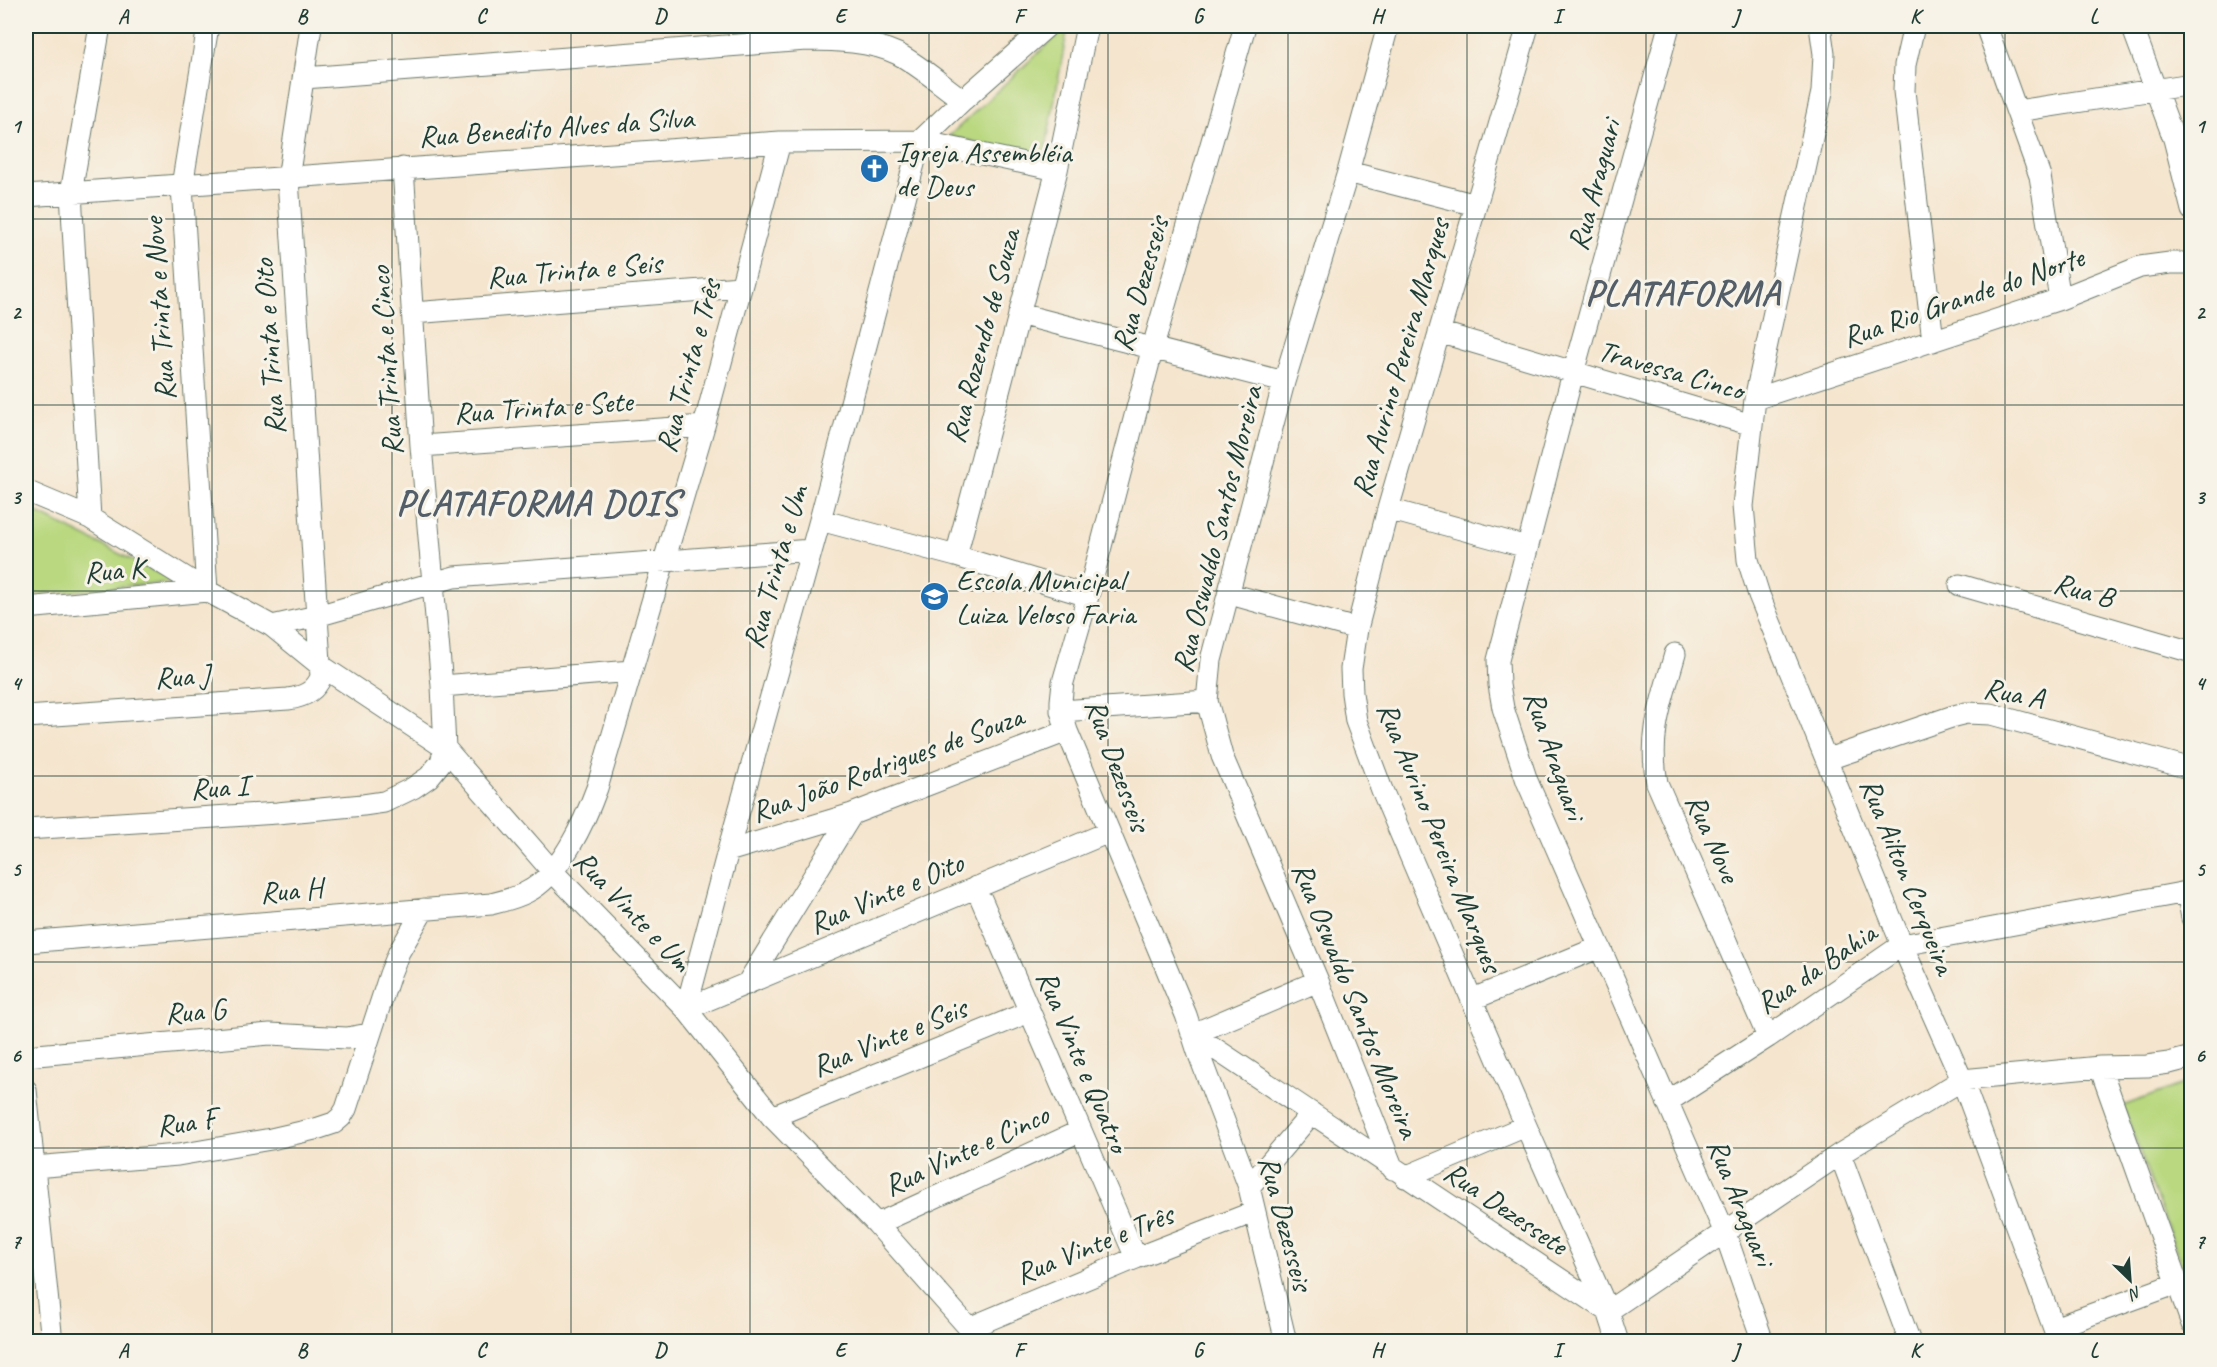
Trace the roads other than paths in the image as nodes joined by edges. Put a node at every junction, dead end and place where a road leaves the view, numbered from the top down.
1 (100, 26) edge
2 (208, 26) edge
3 (311, 26) edge
4 (822, 26) edge
5 (1047, 26) edge
6 (1087, 26) edge
7 (1245, 26) edge
8 (1388, 26) edge
9 (1528, 26) edge
10 (1669, 26) edge
11 (1820, 26) edge
12 (1914, 26) edge
13 (1986, 26) edge
14 (2132, 26) edge
15 (806, 40) junction
16 (304, 78) junction
17 (2192, 84) edge
18 (2155, 91) junction
19 (963, 100) junction
20 (2018, 111) junction
21 (920, 141) junction
22 (780, 142) junction
23 (403, 168) junction
24 (1057, 170) junction
25 (1348, 172) junction
26 (288, 179) junction
27 (182, 186) junction
28 (71, 193) junction
29 (26, 196) edge
30 (1476, 205) junction
31 (2192, 210) edge
32 (2192, 263) edge
33 (740, 287) junction
34 (2060, 298) junction
35 (413, 313) junction
36 (1019, 314) junction
37 (1439, 332) junction
38 (1933, 341) junction
39 (1153, 347) junction
40 (1573, 373) junction
41 (1284, 382) junction
42 (1755, 399) junction
43 (1752, 425) junction
44 (704, 426) junction
45 (422, 446) junction
46 (26, 491) edge
47 (1388, 509) junction
48 (90, 518) junction
49 (820, 520) junction
50 (1527, 547) junction
51 (811, 550) junction
52 (956, 556) junction
53 (665, 562) junction
54 (434, 582) junction
55 (1960, 585) dead end
56 (207, 591) junction
57 (1230, 594) junction
58 (1088, 596) junction
59 (26, 608) edge
60 (317, 616) junction
61 (272, 626) junction
62 (1357, 629) junction
63 (2192, 652) edge
64 (1675, 654) dead end
65 (320, 665) junction
66 (632, 671) junction
67 (442, 686) junction
68 (1207, 701) junction
69 (26, 717) edge
70 (1064, 721) junction
71 (445, 748) junction
72 (1828, 759) junction
73 (2192, 769) edge
74 (852, 814) junction
75 (26, 829) edge
76 (1109, 832) junction
77 (728, 851) junction
78 (552, 871) junction
79 (976, 887) junction
80 (2189, 891) edge
81 (424, 909) junction
82 (2192, 918) edge
83 (26, 942) edge
84 (1902, 945) junction
85 (1600, 947) junction
86 (1318, 981) junction
87 (747, 984) junction
88 (1473, 999) junction
89 (686, 1009) junction
90 (1029, 1012) junction
91 (369, 1034) junction
92 (1193, 1034) junction
93 (1768, 1037) junction
94 (26, 1056) edge
95 (2192, 1057) edge
96 (2100, 1067) junction
97 (1962, 1080) junction
98 (26, 1090) edge
99 (1667, 1102) junction
100 (1312, 1113) junction
101 (772, 1117) junction
102 (1526, 1126) junction
103 (1080, 1131) junction
104 (1840, 1154) junction
105 (34, 1167) junction
106 (1399, 1172) junction
107 (1249, 1187) junction
108 (1254, 1212) junction
109 (877, 1224) junction
110 (1725, 1233) junction
111 (1136, 1258) junction
112 (2178, 1283) junction
113 (1608, 1311) junction
114 (2192, 1324) edge
115 (970, 1335) edge
116 (2056, 1335) edge
117 (52, 1341) edge
118 (1286, 1341) edge
119 (1618, 1341) edge
120 (1763, 1341) edge
121 (1910, 1341) edge

1 - 28 street
2 - 27 street, Rua Trinta e Nove
3 - 16 street, Rua Trinta e Oito
4 - 15 street
5 - 19 street
6 - 24 street, Rua Rozendo de Souza
7 - 39 street, Rua Dezesseis
8 - 25 street, Rua Oswaldo Santos Moreira
9 - 30 street, Rua Aurino Pereira Marques
10 - 40 street, Rua Araguari
11 - 42 street, Rua Ailton Cerqueira
12 - 38 street
13 - 20 street
14 - 18 street
15 - 16 street
15 - 19 street
16 - 26 street, Rua Trinta e Oito
17 - 18 street
18 - 20 street
18 - 31 street
19 - 21 street
20 - 34 street
21 - 22 street, Rua Benedito Alves da Silva
21 - 24 street, Rua Benedito Alves da Silva
21 - 49 street, Rua Trinta e Um
22 - 23 street, Rua Benedito Alves da Silva
22 - 33 street, Rua Trinta e Três
23 - 26 street, Rua Benedito Alves da Silva
23 - 35 street, Rua Trinta e Cinco
24 - 36 street, Rua Rozendo de Souza
25 - 30 street
25 - 41 street, Rua Oswaldo Santos Moreira
26 - 27 street, Rua Benedito Alves da Silva
26 - 60 street, Rua Trinta e Oito
27 - 28 street, Rua Benedito Alves da Silva
27 - 56 street, Rua Trinta e Nove
28 - 29 street, Rua Benedito Alves da Silva
28 - 48 street
30 - 37 street, Rua Aurino Pereira Marques
32 - 34 street, Rua Rio Grande do Norte
33 - 35 street, Rua Trinta e Seis
33 - 44 street, Rua Trinta e Três
34 - 38 street, Rua Rio Grande do Norte
35 - 45 street, Rua Trinta e Cinco
36 - 39 street
36 - 52 street, Rua Rozendo de Souza
37 - 40 street, Travessa Cinco
37 - 47 street, Rua Aurino Pereira Marques
38 - 42 street, Rua Rio Grande do Norte
39 - 41 street
39 - 58 street, Rua Dezesseis
40 - 43 street, Travessa Cinco
40 - 50 street, Rua Araguari
41 - 57 street, Rua Oswaldo Santos Moreira
42 - 43 street, Rua Ailton Cerqueira
43 - 72 street, Rua Ailton Cerqueira
44 - 45 street, Rua Trinta e Sete
44 - 53 street, Rua Trinta e Três
45 - 54 street, Rua Trinta e Cinco
46 - 48 street, Rua Vinte e Um
47 - 50 street
47 - 62 street, Rua Aurino Pereira Marques
48 - 56 street, Rua Vinte e Um
49 - 51 street, Rua Trinta e Um
49 - 52 street
50 - 85 street, Rua Araguari
51 - 53 street
51 - 77 street, Rua Trinta e Um
52 - 58 street
53 - 54 street
53 - 66 street, Rua Trinta e Três
54 - 60 street
54 - 67 street, Rua Trinta e Cinco
55 - 63 street, Rua B
56 - 59 street, Rua K
56 - 61 street, Rua Vinte e Um
57 - 62 street
57 - 68 street, Rua Oswaldo Santos Moreira
58 - 70 street, Rua Dezesseis
60 - 61 street
60 - 65 street, Rua Trinta e Oito
61 - 65 street, Rua Vinte e Um
62 - 88 street, Rua Aurino Pereira Marques
64 - 93 street, Rua Nove
65 - 69 street, Rua J
65 - 71 street, Rua Vinte e Um
66 - 67 street
66 - 78 street, Rua Trinta e Três
67 - 71 street, Rua Trinta e Cinco
68 - 70 street, Rua João Rodrigues de Souza
68 - 86 street, Rua Oswaldo Santos Moreira
70 - 74 street, Rua João Rodrigues de Souza
70 - 76 street, Rua Dezesseis
71 - 75 street, Rua I
71 - 78 street, Rua Vinte e Um
72 - 73 street, Rua A
72 - 84 street, Rua Ailton Cerqueira
74 - 77 street, Rua João Rodrigues de Souza
74 - 87 street
76 - 79 street, Rua Vinte e Oito
76 - 92 street, Rua Dezesseis
77 - 89 street, Rua Trinta e Um
78 - 81 street, Rua H
78 - 89 street, Rua Vinte e Um
79 - 87 street, Rua Vinte e Oito
79 - 90 street, Rua Vinte e Quatro
80 - 82 street
80 - 84 street, Rua da Bahia
81 - 83 street, Rua H
81 - 91 street
84 - 93 street, Rua da Bahia
84 - 97 street, Rua Ailton Cerqueira
85 - 88 street
85 - 99 street, Rua Araguari
86 - 92 street
86 - 106 street, Rua Oswaldo Santos Moreira
87 - 89 street, Rua Vinte e Oito
88 - 102 street, Rua Aurino Pereira Marques
89 - 101 street, Rua Vinte e Um
90 - 101 street, Rua Vinte e Seis
90 - 103 street, Rua Vinte e Quatro
91 - 94 street, Rua G
91 - 105 street, Rua F
92 - 100 street, Rua Dezessete
92 - 107 street, Rua Dezesseis
93 - 99 street, Rua da Bahia
95 - 96 street
96 - 97 street
96 - 112 street
97 - 104 street
97 - 116 street, Rua Ailton Cerqueira
98 - 105 street
99 - 110 street, Rua Araguari
100 - 106 street, Rua Dezessete
100 - 107 street
101 - 109 street, Rua Vinte e Um
102 - 106 street
102 - 113 street, Rua Aurino Pereira Marques
103 - 109 street, Rua Vinte e Cinco
103 - 111 street, Rua Vinte e Quatro
104 - 110 street
104 - 121 street
105 - 117 street
106 - 113 street, Rua Dezessete
107 - 108 street, Rua Dezesseis
108 - 111 street, Rua Vinte e Três
108 - 118 street, Rua Dezesseis
109 - 115 street, Rua Vinte e Um
110 - 113 street
110 - 120 street, Rua Araguari
111 - 115 street, Rua Vinte e Três
112 - 114 street
112 - 116 street
113 - 119 street, Rua Aurino Pereira Marques

